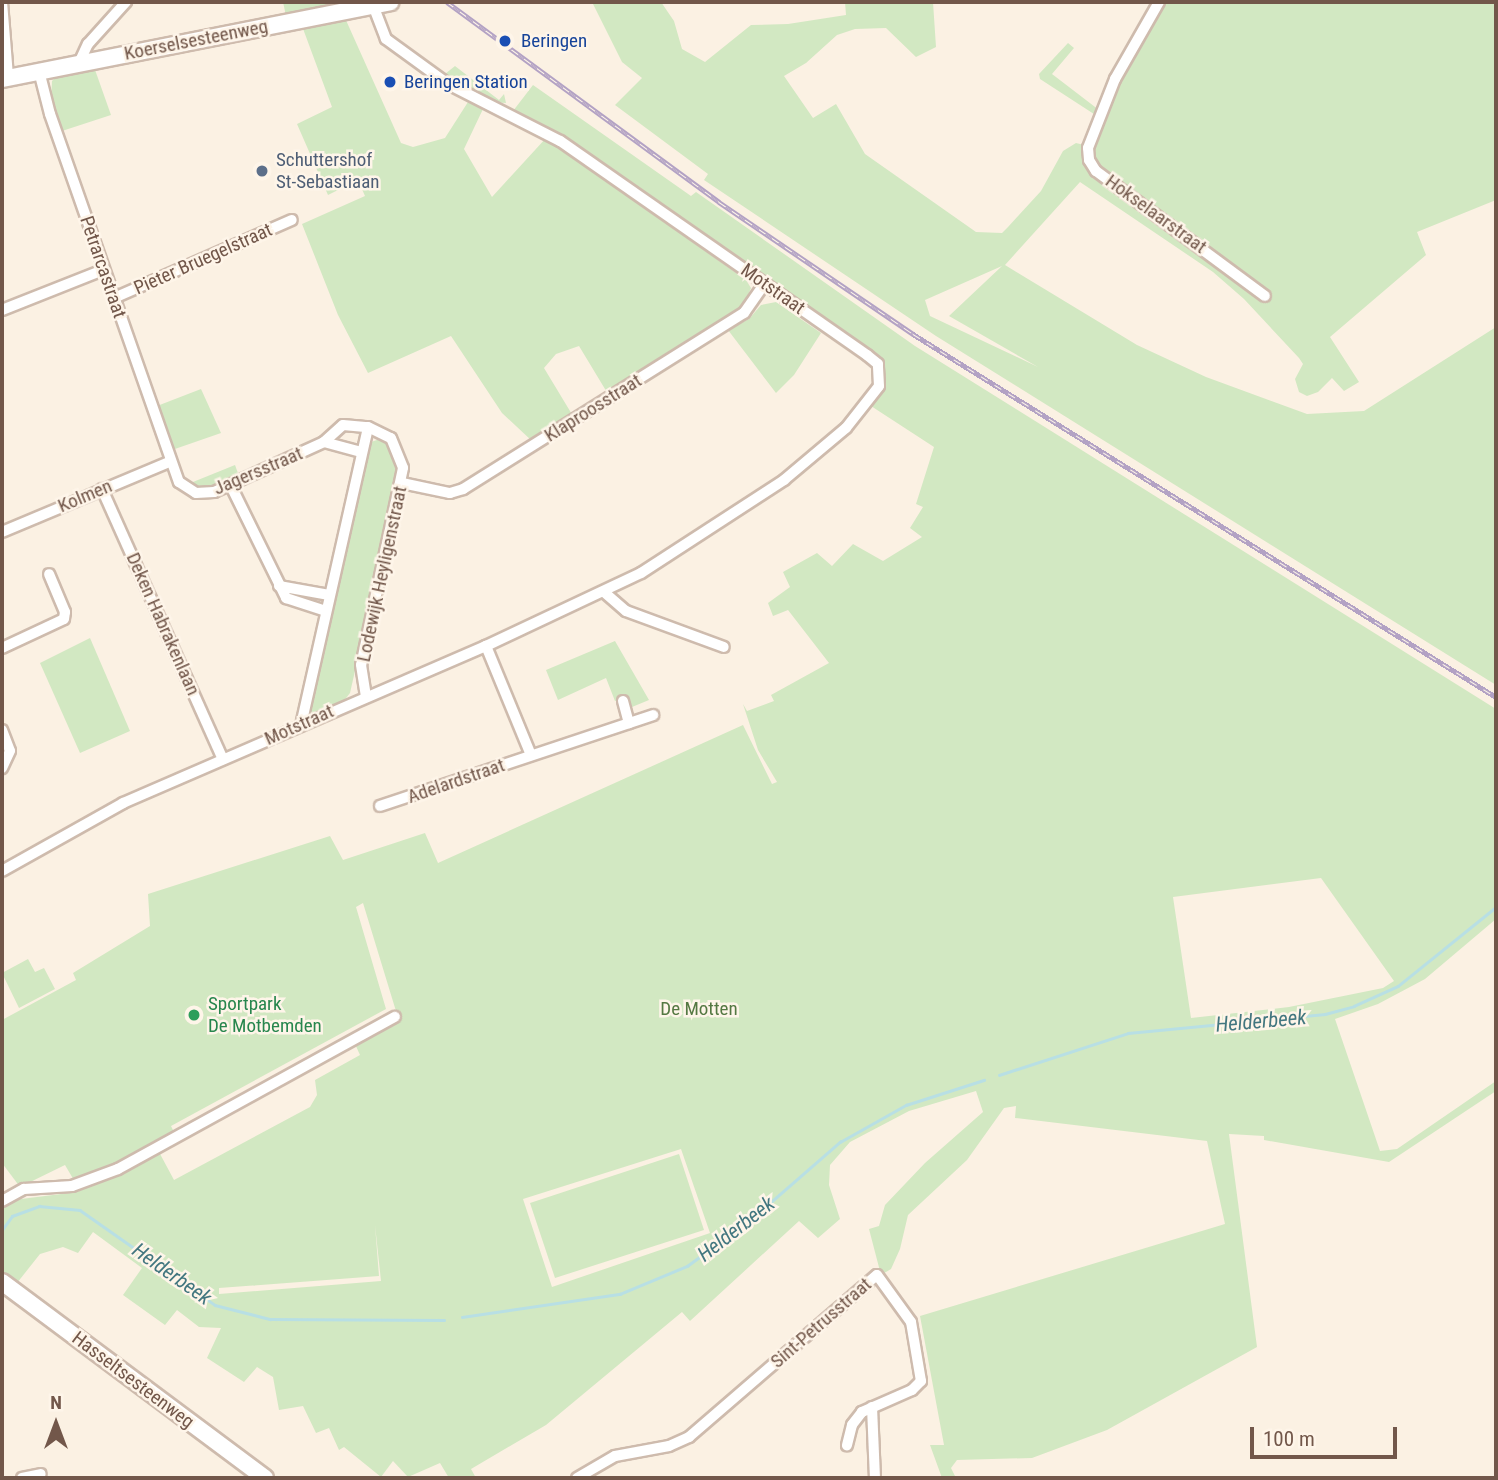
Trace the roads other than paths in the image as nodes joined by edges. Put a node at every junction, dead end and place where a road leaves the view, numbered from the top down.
1 (2, 2) edge
2 (126, 2) edge
3 (390, 2) edge
4 (1159, 2) edge
5 (373, 5) junction
6 (79, 63) junction
7 (39, 71) junction
8 (5, 78) edge
9 (292, 220) dead end
10 (103, 271) junction
11 (765, 283) junction
12 (1265, 296) dead end
13 (114, 298) junction
14 (2, 310) edge
15 (368, 427) junction
16 (324, 442) junction
17 (361, 452) junction
18 (169, 462) junction
19 (402, 483) junction
20 (231, 486) junction
21 (102, 489) junction
22 (2, 532) edge
23 (49, 574) dead end
24 (279, 586) junction
25 (604, 592) junction
26 (328, 596) junction
27 (326, 611) junction
28 (486, 646) junction
29 (724, 647) dead end
30 (2, 648) edge
31 (366, 695) junction
32 (624, 701) dead end
33 (653, 715) dead end
34 (629, 723) junction
35 (301, 725) junction
36 (2, 730) edge
37 (531, 755) junction
38 (223, 759) junction
39 (2, 768) edge
40 (380, 806) dead end
41 (2, 871) edge
42 (395, 1017) dead end
43 (2, 1201) edge
44 (2, 1282) edge
45 (872, 1407) junction
46 (847, 1445) dead end
47 (41, 1474) dead end
48 (22, 1478) edge
49 (265, 1478) edge
50 (577, 1478) edge
51 (874, 1478) edge

1 - 8 street
2 - 6 street
3 - 5 street, Koerselsesteenweg
4 - 12 street, Hokselaarstraat
5 - 6 street, Koerselsesteenweg
5 - 11 street, Motstraat
6 - 7 street, Koerselsesteenweg
7 - 8 street, Koerselsesteenweg
7 - 10 street, Petrarcastraat
9 - 13 street, Pieter Bruegelstraat
10 - 13 street, Petrarcastraat
10 - 14 street, Pieter Bruegelstraat
11 - 19 street, Klaproosstraat
11 - 25 street, Motstraat
13 - 18 street, Petrarcastraat
15 - 16 street
15 - 17 street
15 - 19 street, Lodewijk Heyligenstraat
16 - 17 street, Jagersstraat
16 - 20 street, Jagersstraat
17 - 26 street
18 - 20 street, Jagersstraat
18 - 21 street, Kolmen
19 - 31 street, Lodewijk Heyligenstraat
20 - 24 street
21 - 22 street, Kolmen
21 - 38 street, Deken Habrakenlaan
23 - 30 street
24 - 26 street
24 - 27 street
25 - 28 street, Motstraat
25 - 29 street
26 - 27 street
27 - 35 street
28 - 31 street, Motstraat
28 - 37 street, Adelardstraat
31 - 35 street, Motstraat
32 - 34 street
33 - 34 street, Adelardstraat
34 - 37 street, Adelardstraat
35 - 38 street, Motstraat
36 - 39 street
37 - 40 street, Adelardstraat
38 - 41 street, Motstraat
42 - 43 street
44 - 49 street, Hasseltsesteenweg
45 - 46 street, Sint-Petrusstraat
45 - 50 street, Sint-Petrusstraat
45 - 51 street
47 - 48 street

